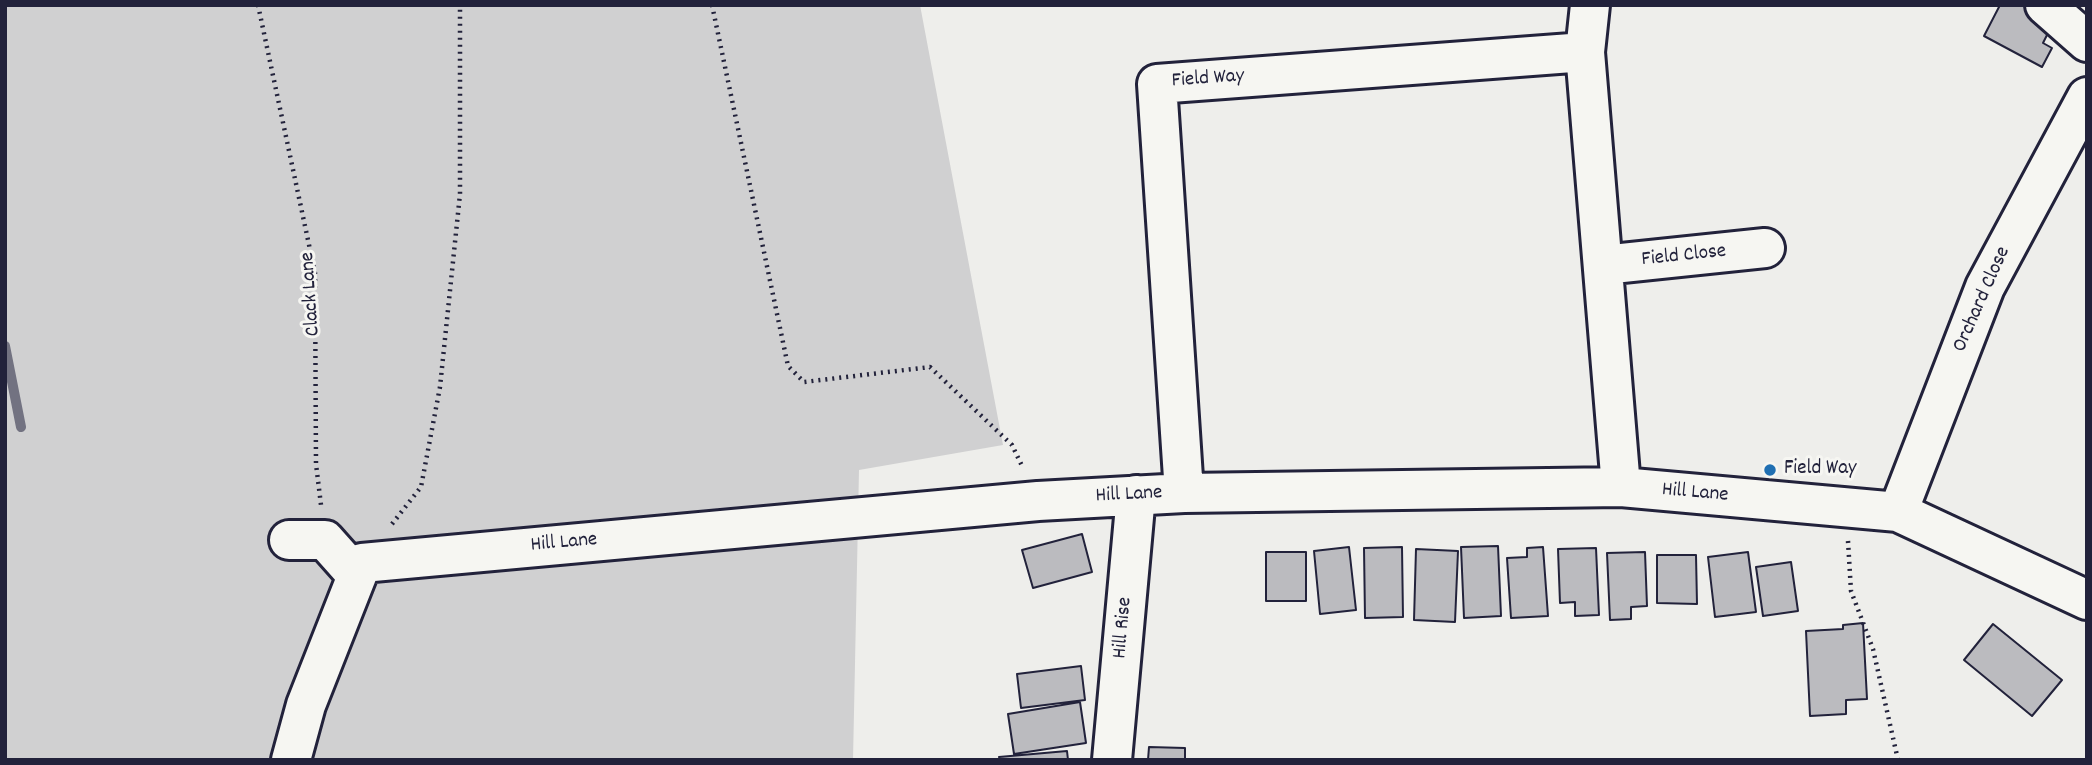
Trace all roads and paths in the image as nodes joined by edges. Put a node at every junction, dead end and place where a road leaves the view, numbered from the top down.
1 (258, 5) edge
2 (460, 5) edge
3 (712, 5) edge
4 (1590, 5) edge
5 (2045, 5) edge
6 (2087, 42) edge
7 (1585, 52) junction
8 (2087, 97) edge
9 (1765, 248) dead end
10 (1603, 265) junction
11 (1621, 486) junction
12 (1184, 493) junction
13 (1136, 495) junction
14 (1023, 502) junction
15 (1849, 508) junction
16 (1898, 512) junction
17 (307, 540) joint
18 (359, 570) junction
19 (2087, 600) edge
20 (291, 760) edge
21 (1112, 760) edge
22 (1898, 760) edge

1 - 17 path, Clack Lane
2 - 18 path
3 - 14 path
4 - 7 street
5 - 6 street
7 - 10 street
7 - 12 street, Field Way
8 - 16 street, Orchard Close
9 - 10 street, Field Close
10 - 11 street
11 - 12 street, Hill Lane
11 - 15 street, Hill Lane
12 - 13 street, Hill Lane
13 - 14 street, Hill Lane
13 - 21 street, Hill Rise
14 - 18 street, Hill Lane
15 - 16 street, Hill Lane
15 - 22 path
16 - 19 street, Hill Lane
17 - 18 street
18 - 20 street

